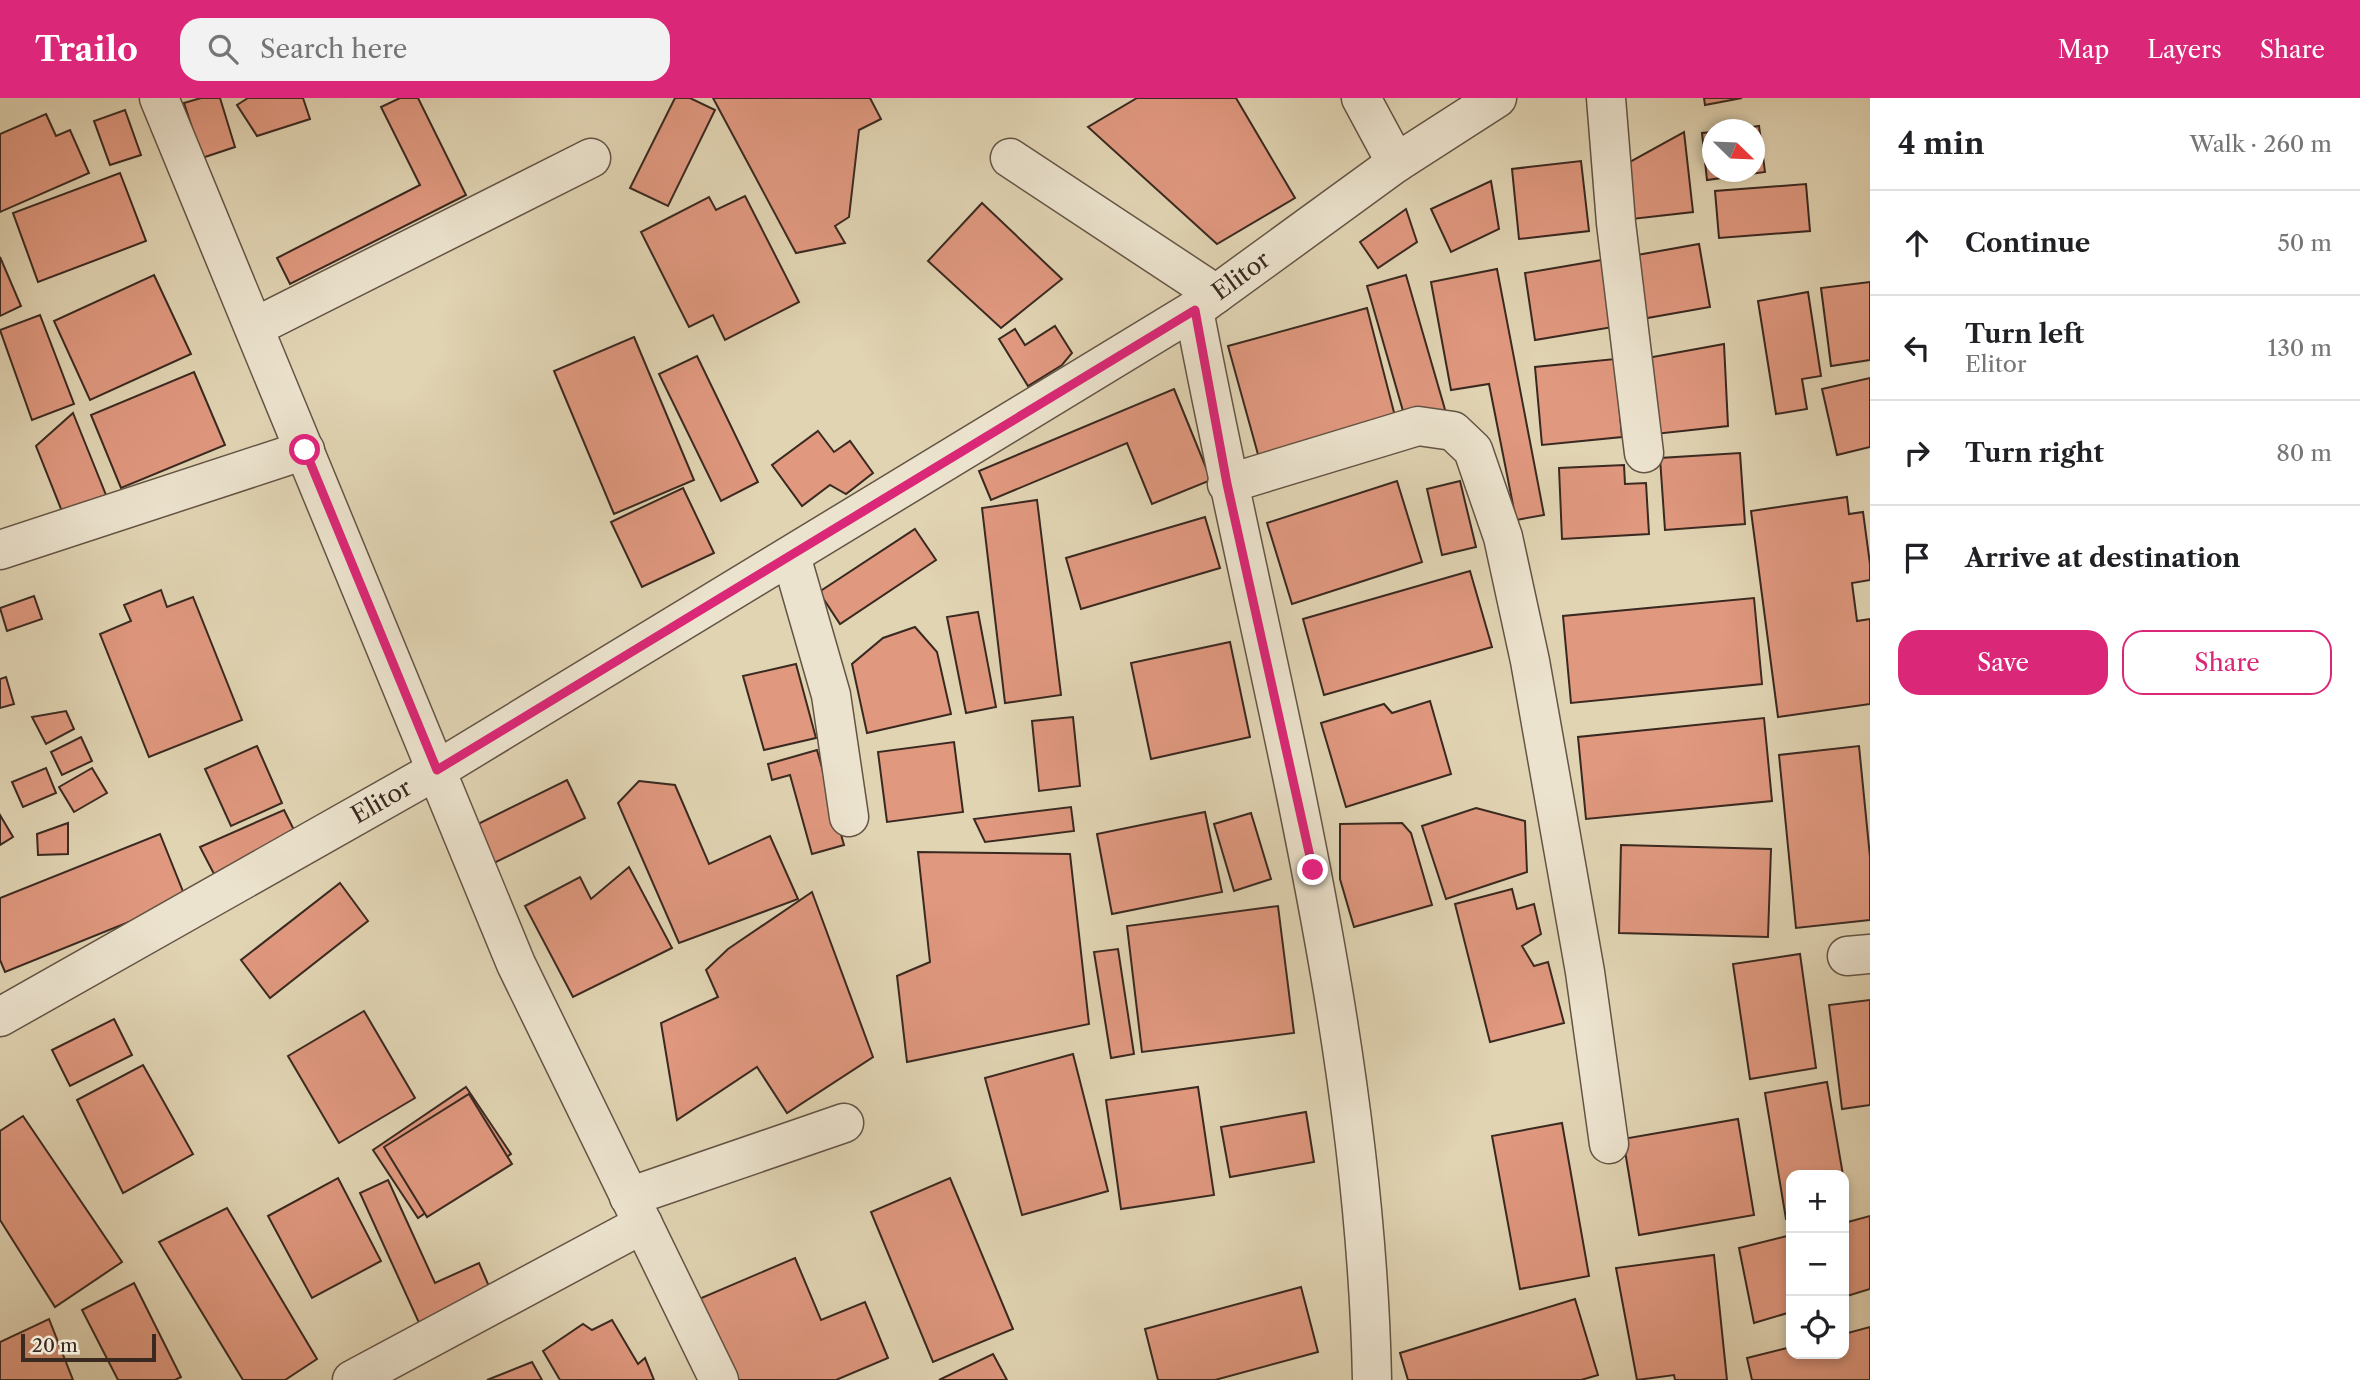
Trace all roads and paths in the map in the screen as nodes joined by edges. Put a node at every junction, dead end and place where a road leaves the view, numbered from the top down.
1 (159, 98) edge
2 (1361, 98) edge
3 (1497, 98) edge
4 (1606, 98) edge
5 (591, 158) dead end
6 (1010, 158) dead end
7 (1396, 163) junction
8 (1205, 302) junction
9 (254, 327) junction
10 (305, 450) junction
11 (1644, 453) dead end
12 (1227, 484) junction
13 (0, 550) edge
14 (791, 555) junction
15 (437, 770) junction
16 (849, 817) dead end
17 (0, 1017) edge
18 (844, 1123) dead end
19 (1609, 1144) dead end
20 (636, 1210) junction
21 (352, 1380) edge
22 (719, 1380) edge
23 (1373, 1380) edge

1 - 9 street
2 - 7 street
3 - 7 street, Elitor
4 - 11 street
5 - 9 street
6 - 8 street
7 - 8 street, Elitor
8 - 12 street
8 - 14 street, Elitor
9 - 10 street
10 - 13 street
10 - 15 street
12 - 19 street
12 - 23 street
14 - 15 street, Elitor
14 - 16 street
15 - 17 street, Elitor
15 - 20 street
18 - 20 street
20 - 21 street
20 - 22 street

